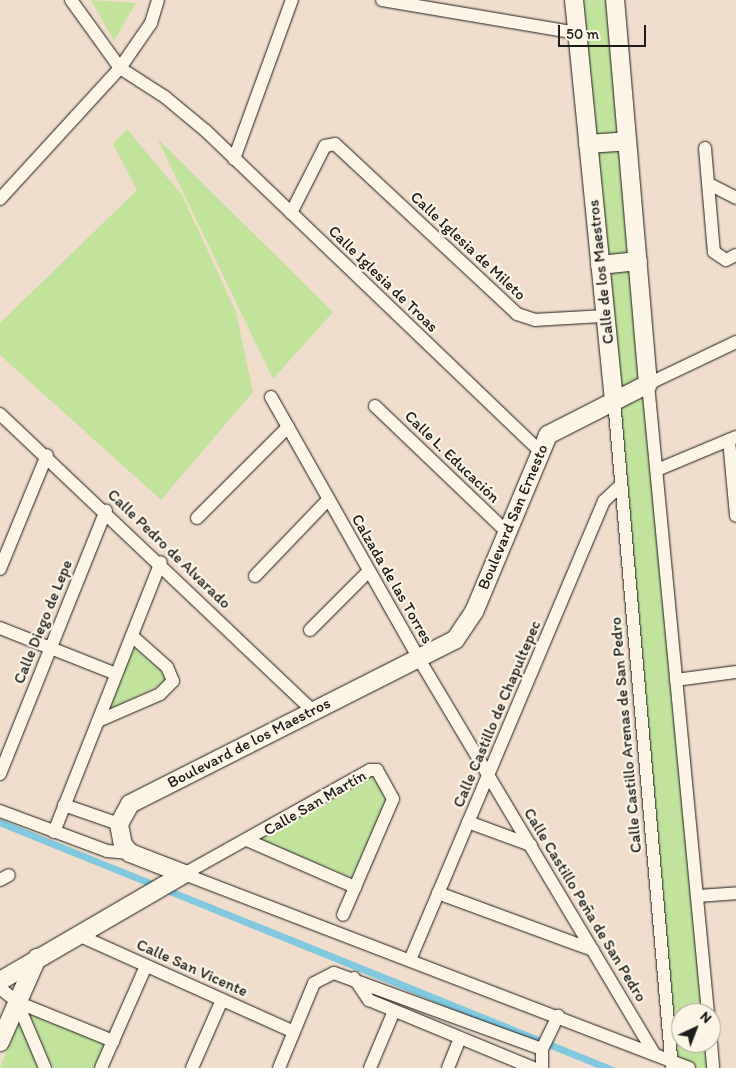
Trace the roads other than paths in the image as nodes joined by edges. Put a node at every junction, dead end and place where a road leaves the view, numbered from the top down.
1 (71, 0) edge
2 (158, 0) edge
3 (292, 0) edge
4 (382, 0) edge
5 (574, 0) edge
6 (615, 0) edge
7 (577, 33) junction
8 (120, 68) junction
9 (627, 141) junction
10 (588, 144) junction
11 (704, 148) dead end
12 (234, 159) junction
13 (709, 184) junction
14 (736, 198) edge
15 (0, 199) edge
16 (291, 213) junction
17 (736, 255) edge
18 (638, 261) junction
19 (600, 265) junction
20 (605, 316) junction
21 (736, 342) edge
22 (648, 384) junction
23 (271, 397) dead end
24 (614, 400) junction
25 (375, 406) dead end
26 (0, 414) edge
27 (288, 427) junction
28 (732, 438) edge
29 (538, 449) junction
30 (46, 455) junction
31 (656, 470) junction
32 (620, 486) junction
33 (328, 500) junction
34 (106, 510) junction
35 (736, 516) edge
36 (197, 518) dead end
37 (506, 531) junction
38 (161, 562) junction
39 (0, 569) edge
40 (369, 571) junction
41 (255, 576) dead end
42 (0, 628) edge
43 (310, 630) dead end
44 (132, 636) junction
45 (49, 648) junction
46 (419, 659) junction
47 (736, 672) edge
48 (116, 674) junction
49 (676, 680) junction
50 (313, 711) junction
51 (98, 721) junction
52 (0, 774) edge
53 (489, 774) junction
54 (64, 805) junction
55 (0, 811) edge
56 (468, 822) junction
57 (119, 824) junction
58 (54, 832) junction
59 (249, 841) junction
60 (531, 845) junction
61 (130, 854) junction
62 (178, 878) junction
63 (355, 887) junction
64 (736, 892) edge
65 (438, 893) junction
66 (697, 896) junction
67 (343, 915) dead end
68 (76, 934) junction
69 (593, 950) junction
70 (37, 958) junction
71 (410, 960) junction
72 (146, 966) junction
73 (354, 978) junction
74 (0, 981) edge
75 (0, 988) edge
76 (222, 1000) junction
77 (17, 1002) junction
78 (707, 1003) edge
79 (394, 1011) junction
80 (558, 1016) junction
81 (294, 1032) junction
82 (460, 1038) junction
83 (0, 1042) edge
84 (113, 1042) junction
85 (546, 1042) junction
86 (654, 1052) junction
87 (711, 1053) edge
88 (672, 1064) edge
89 (45, 1068) edge
90 (100, 1068) edge
91 (192, 1068) edge
92 (279, 1068) edge
93 (370, 1068) edge
94 (448, 1068) edge
95 (533, 1068) edge
96 (689, 1068) edge
97 (713, 1068) edge

1 - 8 street, Calle Iglesia de Troas
2 - 8 street
3 - 12 street
4 - 7 street
5 - 7 main road, Calle de los Maestros
6 - 9 main road
7 - 10 main road, Calle de los Maestros
8 - 12 street, Calle Iglesia de Troas
8 - 15 street
9 - 10 main road
9 - 18 main road
10 - 19 main road, Calle de los Maestros
11 - 13 street
12 - 16 street, Calle Iglesia de Troas
13 - 14 street
13 - 17 street
16 - 20 street, Calle Iglesia de Mileto
16 - 29 street, Calle Iglesia de Troas
18 - 19 main road
18 - 22 main road
19 - 20 main road, Calle de los Maestros
20 - 24 main road, Calle de los Maestros
21 - 22 street, Boulevard San Ernesto
22 - 24 main road, Boulevard San Ernesto
22 - 31 street
23 - 27 street, Calzada de las Torres
24 - 29 main road, Boulevard San Ernesto
24 - 32 street, Calle Castillo Arenas de San Pedro
25 - 37 street, Calle L. Educación
26 - 30 street, Calle Pedro de Alvarado
27 - 33 street, Calzada de las Torres
27 - 36 street
28 - 31 street
28 - 35 street
29 - 37 main road, Boulevard San Ernesto
30 - 34 street, Calle Pedro de Alvarado
30 - 39 street
31 - 49 street
32 - 53 street, Calle Castillo de Chapultepec
32 - 88 street, Calle Castillo Arenas de San Pedro
33 - 40 street, Calzada de las Torres
33 - 41 street
34 - 38 street, Calle Pedro de Alvarado
34 - 45 street, Calle Diego de Lepe
37 - 46 main road, Boulevard San Ernesto
38 - 44 street
38 - 50 street, Calle Pedro de Alvarado
40 - 43 street
40 - 46 street, Calzada de las Torres
42 - 45 street
44 - 48 street
44 - 51 street
45 - 48 street
45 - 52 street, Calle Diego de Lepe
46 - 50 main road, Boulevard de los Maestros
46 - 53 street, Calzada de las Torres
47 - 49 street
48 - 51 street
49 - 66 street
50 - 57 main road, Boulevard de los Maestros
51 - 54 street
53 - 56 street, Calle Castillo de Chapultepec
53 - 60 street, Calle Castillo Peña de San Pedro
54 - 57 street
54 - 58 street
55 - 58 street
56 - 60 street
56 - 65 street, Calle Castillo de Chapultepec
57 - 61 main road
58 - 61 street
59 - 62 street
59 - 63 street, Calle San Martín
59 - 63 street, Calle San Martín
60 - 69 street, Calle Castillo Peña de San Pedro
61 - 62 main road
62 - 68 main road
62 - 71 street
63 - 67 street
64 - 66 street
65 - 69 street
65 - 71 street, Calle Castillo de Chapultepec
66 - 78 street
68 - 70 main road
68 - 72 street, Calle San Vicente
69 - 86 street, Calle Castillo Peña de San Pedro
70 - 74 main road
70 - 77 main road
71 - 80 street
72 - 76 street, Calle San Vicente
72 - 84 street
73 - 79 street
73 - 81 street
73 - 85 street
75 - 77 street
76 - 81 street, Calle San Vicente
76 - 91 street
77 - 83 main road
77 - 84 street
77 - 89 street
79 - 82 street
79 - 93 street
80 - 85 street
80 - 86 street
81 - 92 street
82 - 94 street
82 - 95 street
84 - 90 street
85 - 95 street
86 - 88 street
87 - 97 street
88 - 96 street

